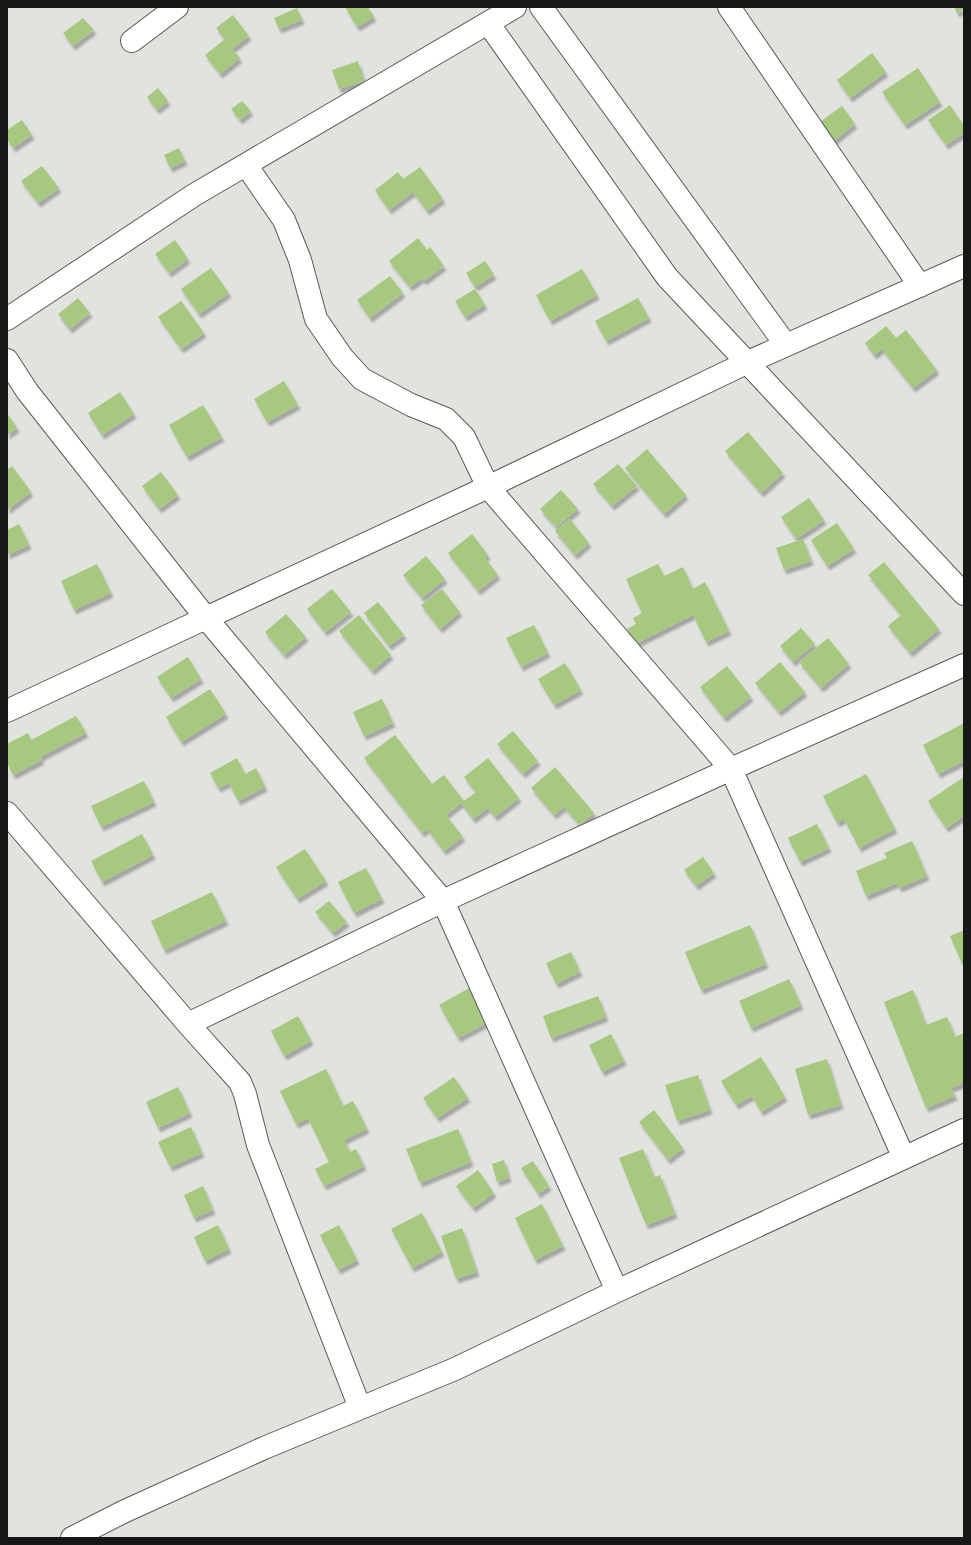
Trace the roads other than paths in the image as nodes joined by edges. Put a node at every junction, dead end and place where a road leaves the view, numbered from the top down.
1 (177, 7) edge
2 (515, 7) edge
3 (541, 7) edge
4 (729, 7) edge
5 (488, 23) junction
6 (132, 41) dead end
7 (246, 165) junction
8 (964, 266) edge
9 (920, 286) junction
10 (7, 319) edge
11 (786, 345) junction
12 (7, 360) edge
13 (746, 363) junction
14 (488, 487) junction
15 (964, 594) edge
16 (206, 618) junction
17 (964, 665) edge
18 (7, 711) edge
19 (731, 768) junction
20 (7, 813) edge
21 (443, 901) junction
22 (188, 1024) junction
23 (964, 1130) edge
24 (904, 1158) junction
25 (617, 1291) junction
26 (360, 1408) junction
27 (72, 1538) edge

1 - 6 street
2 - 5 street
3 - 11 street
4 - 9 street
5 - 7 street
5 - 13 street
7 - 10 street
7 - 14 street
8 - 9 street
9 - 11 street
11 - 13 street
12 - 16 street
13 - 14 street
13 - 15 street
14 - 16 street
14 - 19 street
16 - 18 street
16 - 21 street
17 - 19 street
19 - 21 street
19 - 24 street
20 - 22 street
21 - 22 street
21 - 25 street
22 - 26 street
23 - 24 street
24 - 25 street
25 - 26 street
26 - 27 street

